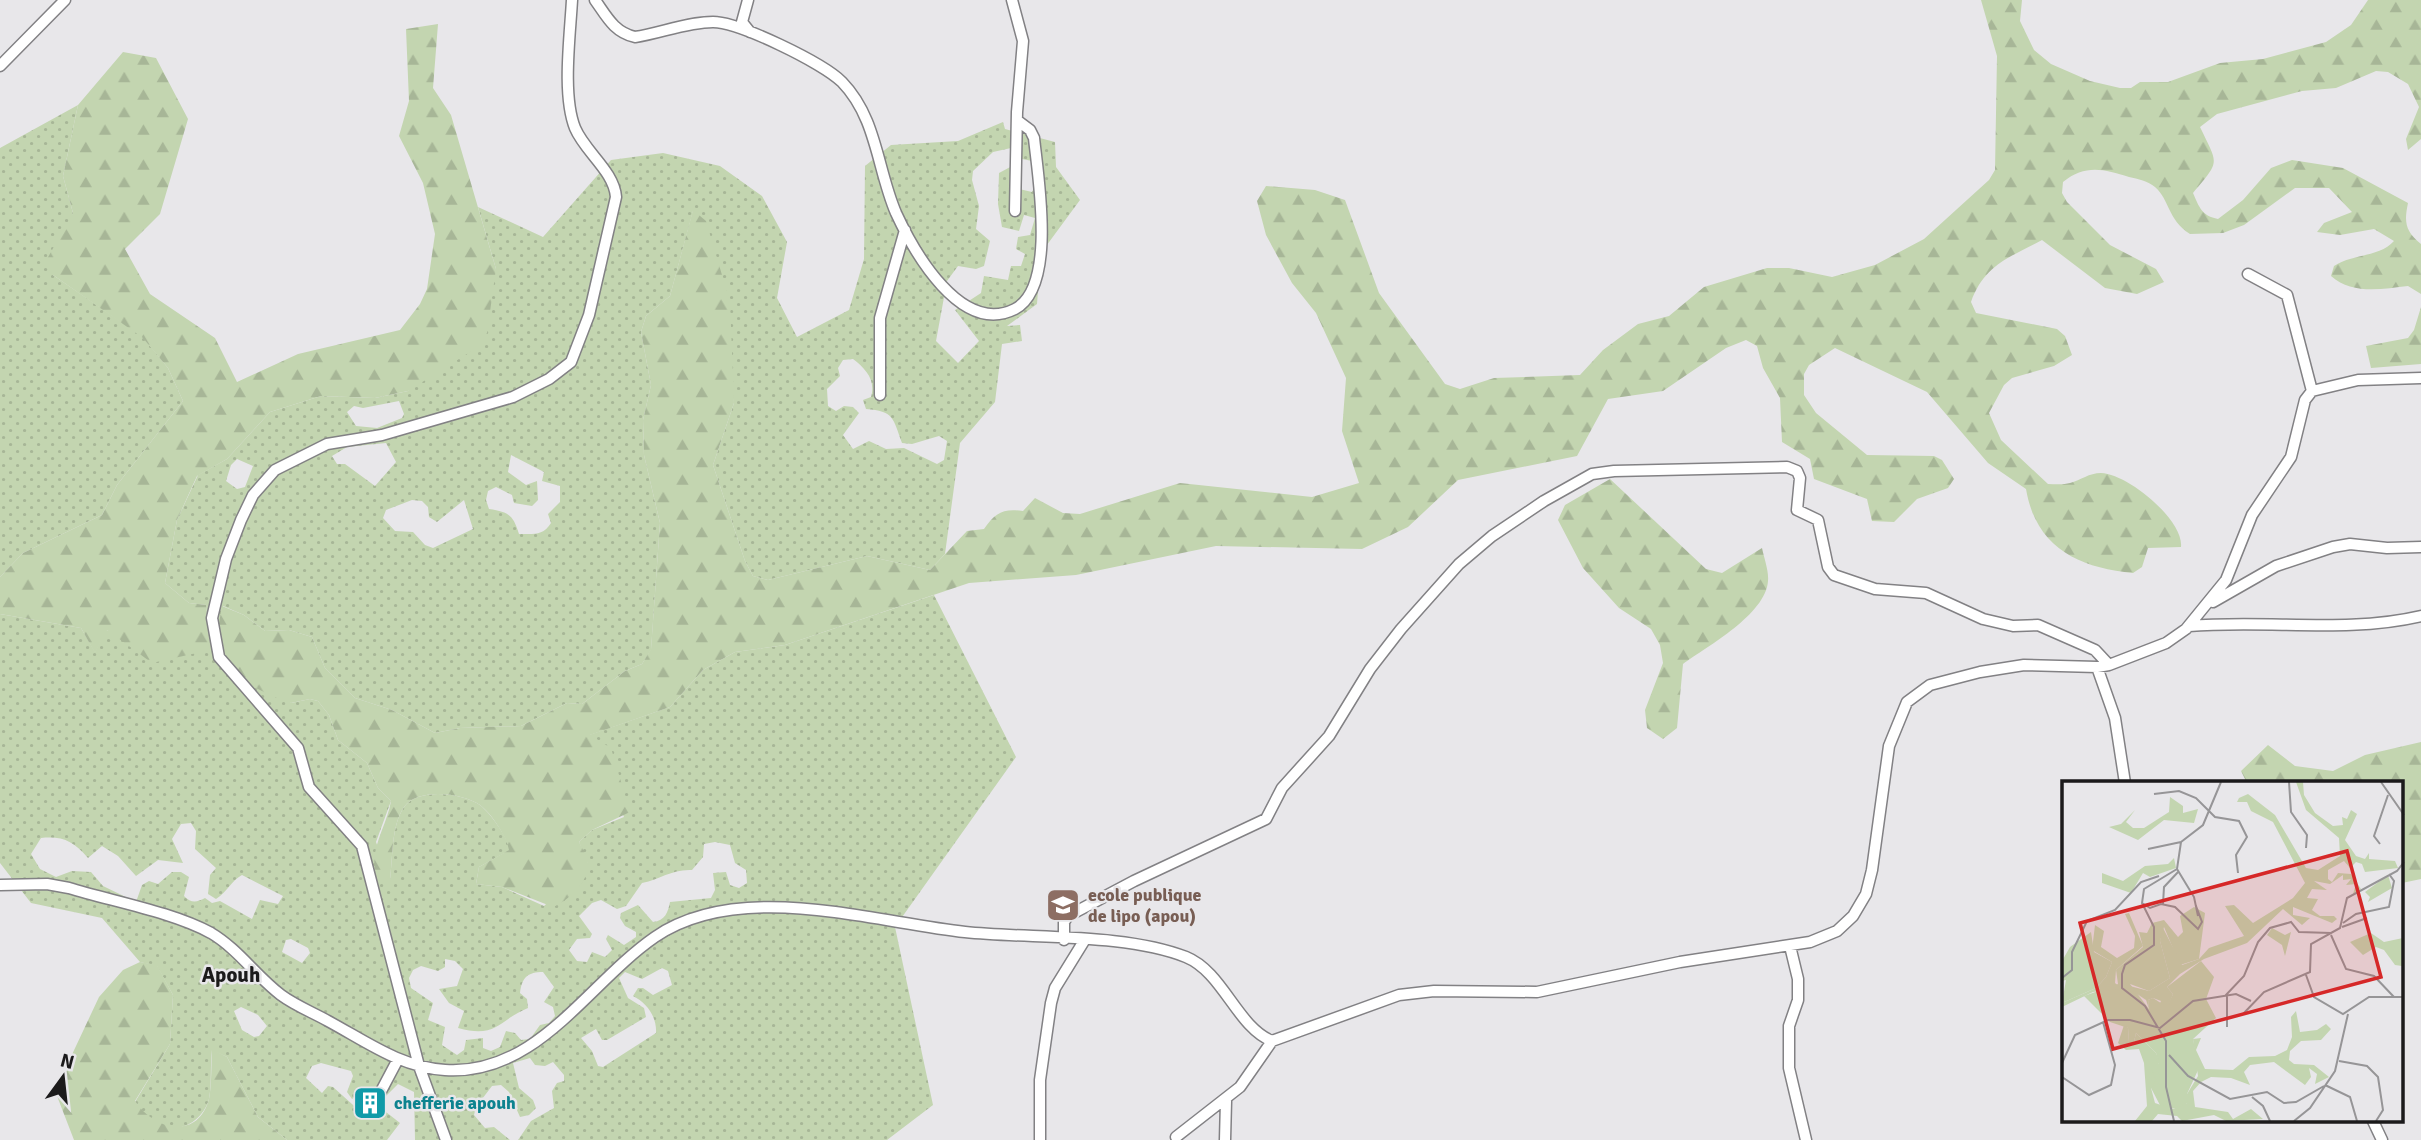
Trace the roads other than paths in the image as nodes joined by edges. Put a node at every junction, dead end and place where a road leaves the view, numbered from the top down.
1 (65, 0) edge
2 (572, 0) edge
3 (595, 0) edge
4 (748, 0) edge
5 (1013, 0) edge
6 (751, 34) junction
7 (0, 66) edge
8 (1018, 121) junction
9 (1015, 211) dead end
10 (905, 230) junction
11 (2248, 274) dead end
12 (2421, 378) edge
13 (2312, 391) junction
14 (880, 395) dead end
15 (2421, 547) edge
16 (2208, 605) junction
17 (2421, 616) edge
18 (2189, 626) junction
19 (2103, 666) junction
20 (2125, 781) edge
21 (0, 885) edge
22 (1064, 940) junction
23 (1084, 941) junction
24 (1790, 946) junction
25 (1272, 1041) junction
26 (397, 1061) junction
27 (419, 1066) junction
28 (379, 1095) dead end
29 (1226, 1101) junction
30 (2373, 1122) edge
31 (1176, 1137) dead end
32 (446, 1140) edge
33 (1040, 1140) edge
34 (1225, 1140) edge
35 (1806, 1140) edge
36 (2382, 1140) edge

1 - 7 street
2 - 27 street
3 - 6 street
4 - 6 street
5 - 8 street
6 - 10 street
8 - 9 street
8 - 10 street
10 - 14 street
11 - 13 street
12 - 13 street
13 - 16 street
15 - 16 street
16 - 18 street
17 - 18 street
18 - 19 street
19 - 20 street
19 - 22 street
19 - 24 street
21 - 26 street
22 - 23 street
22 - 27 street
23 - 25 street
23 - 33 street
24 - 25 street
24 - 35 street
25 - 29 street
26 - 27 street
26 - 28 street
27 - 32 street
29 - 31 street
29 - 34 street
30 - 36 street

